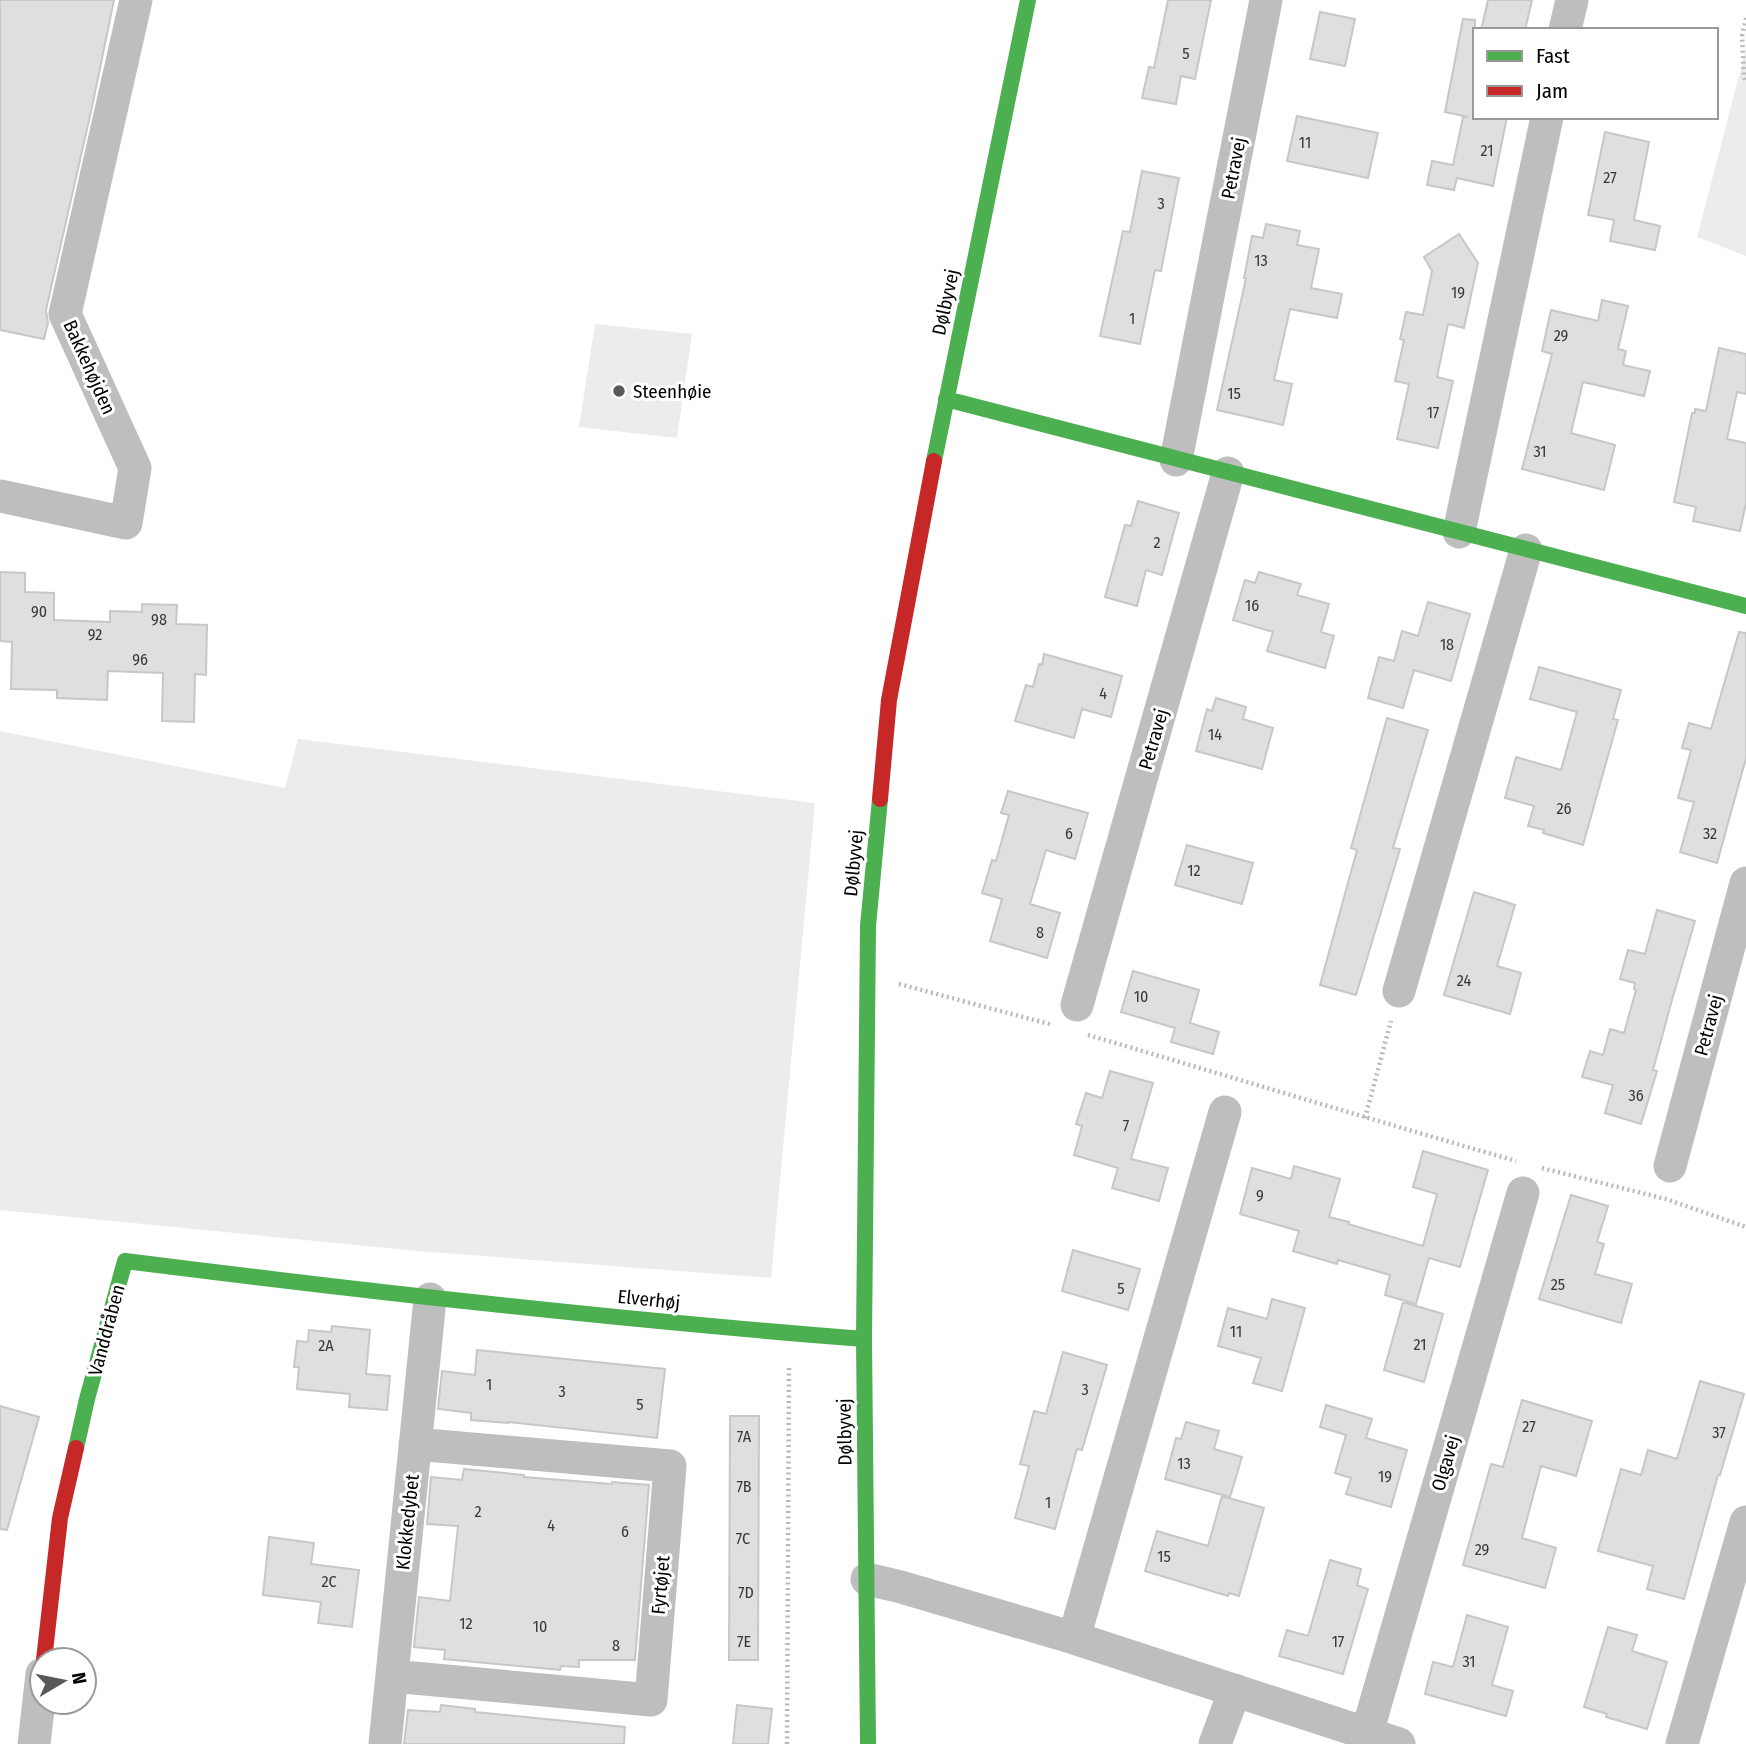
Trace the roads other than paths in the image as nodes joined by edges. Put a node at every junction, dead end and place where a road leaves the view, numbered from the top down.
1 (136, 0) edge
2 (1028, 0) edge
3 (1266, 0) edge
4 (1572, 0) edge
5 (1565, 28) edge
6 (1547, 119) edge
7 (946, 400) junction
8 (1175, 460) junction
9 (1228, 473) junction
10 (0, 496) edge
11 (1459, 532) junction
12 (1526, 550) junction
13 (1746, 606) edge
14 (1746, 883) edge
15 (1399, 991) road end
16 (1072, 1021) road end
17 (1225, 1112) dead end
18 (1670, 1166) dead end
19 (1524, 1173) road end
20 (430, 1299) junction
21 (864, 1339) junction
22 (415, 1444) junction
23 (1746, 1522) edge
24 (866, 1579) junction
25 (1074, 1638) junction
26 (46, 1646) edge
27 (392, 1676) junction
28 (1235, 1690) junction
29 (37, 1716) edge
30 (1367, 1733) junction
31 (34, 1744) edge
32 (385, 1744) edge
33 (868, 1744) edge
34 (1215, 1744) edge
35 (1399, 1744) edge
36 (1682, 1744) edge

1 - 10 street, Bakkehøjden
2 - 7 street, Dølbyvej
3 - 8 street, Petravej
4 - 5 street
6 - 11 street
7 - 8 street
7 - 21 street, Dølbyvej
8 - 9 street
9 - 11 street
9 - 16 street, Petravej
11 - 12 street
12 - 13 street
12 - 15 street
14 - 18 street, Petravej
17 - 25 street
19 - 30 street, Olgavej
20 - 21 street, Elverhøj
20 - 22 street, Klokkedybet
20 - 26 street, Vanddråben
21 - 24 street, Dølbyvej
22 - 27 street, Klokkedybet
22 - 27 street, Fyrtøjet
23 - 36 street
24 - 25 street
24 - 33 street, Dølbyvej
25 - 28 street
27 - 32 street, Klokkedybet
28 - 30 street
28 - 34 street
29 - 31 street
30 - 35 street

